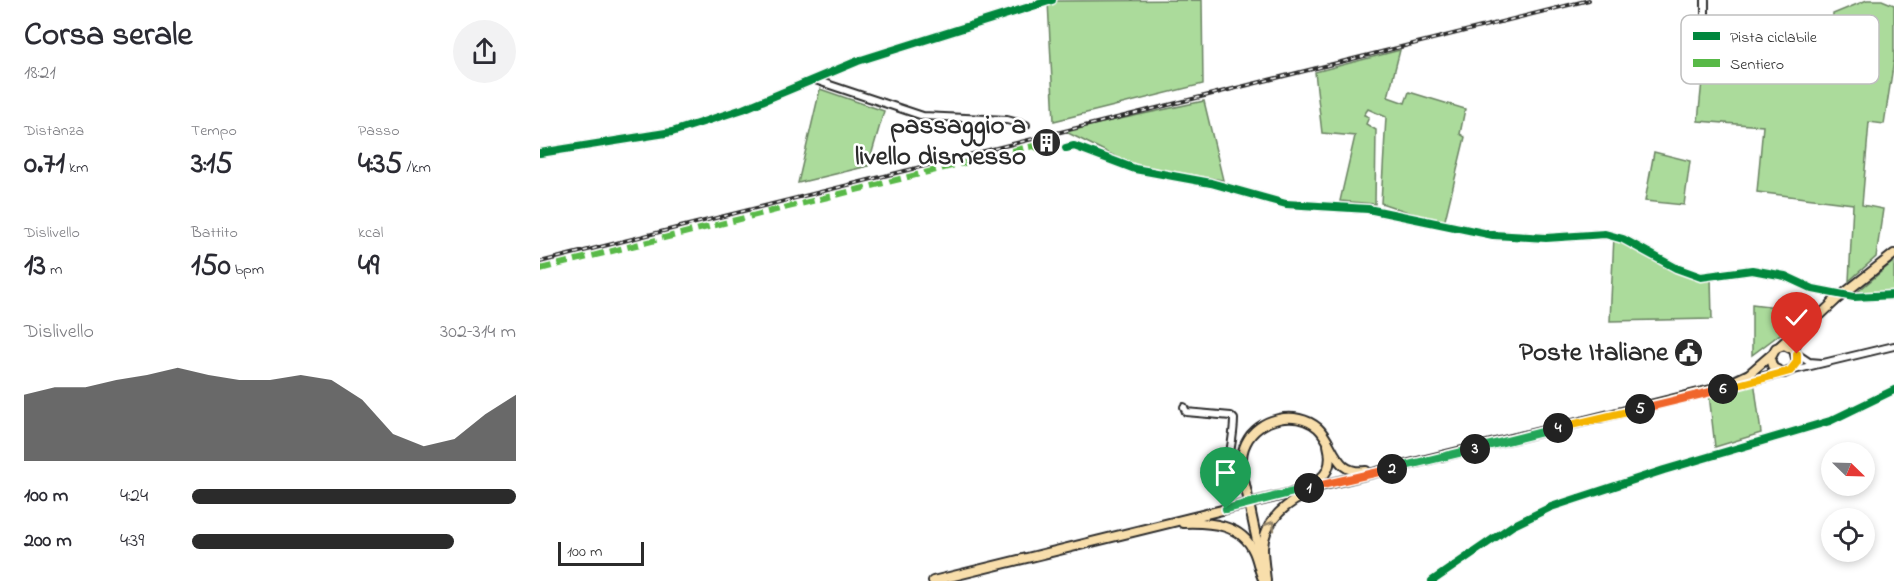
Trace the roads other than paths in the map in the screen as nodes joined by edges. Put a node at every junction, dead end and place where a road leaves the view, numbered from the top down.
1 (1052, 0) edge
2 (814, 80) junction
3 (1026, 125) dead end
4 (1066, 148) dead end
5 (540, 153) edge
6 (1894, 254) edge
7 (1843, 295) junction
8 (1894, 295) edge
9 (1835, 302) junction
10 (1780, 346) junction
11 (1894, 346) edge
12 (1796, 352) junction
13 (1771, 355) junction
14 (1831, 362) junction
15 (1790, 371) junction
16 (1780, 373) junction
17 (1894, 390) edge
18 (1693, 396) junction
19 (1184, 407) dead end
20 (1327, 441) junction
21 (1395, 468) junction
22 (1227, 480) dead end
23 (1336, 482) junction
24 (1268, 499) junction
25 (1170, 523) junction
26 (933, 581) edge
27 (1265, 581) edge
28 (1432, 581) edge

1 - 2 street
2 - 3 street
2 - 5 street
4 - 7 street
6 - 7 main road
7 - 8 street
7 - 9 main road
9 - 10 main road
9 - 12 main road
10 - 12 main road
10 - 13 main road
11 - 14 street
12 - 14 street
12 - 15 main road
13 - 16 main road
13 - 18 main road
14 - 15 street
15 - 16 main road
16 - 18 main road
17 - 28 street
18 - 21 main road
19 - 22 street
20 - 21 main road
20 - 24 main road
20 - 27 main road, bridge
21 - 23 main road
23 - 24 main road
27 -> 23 main road
24 - 25 main road
25 - 26 main road
25 - 27 main road

